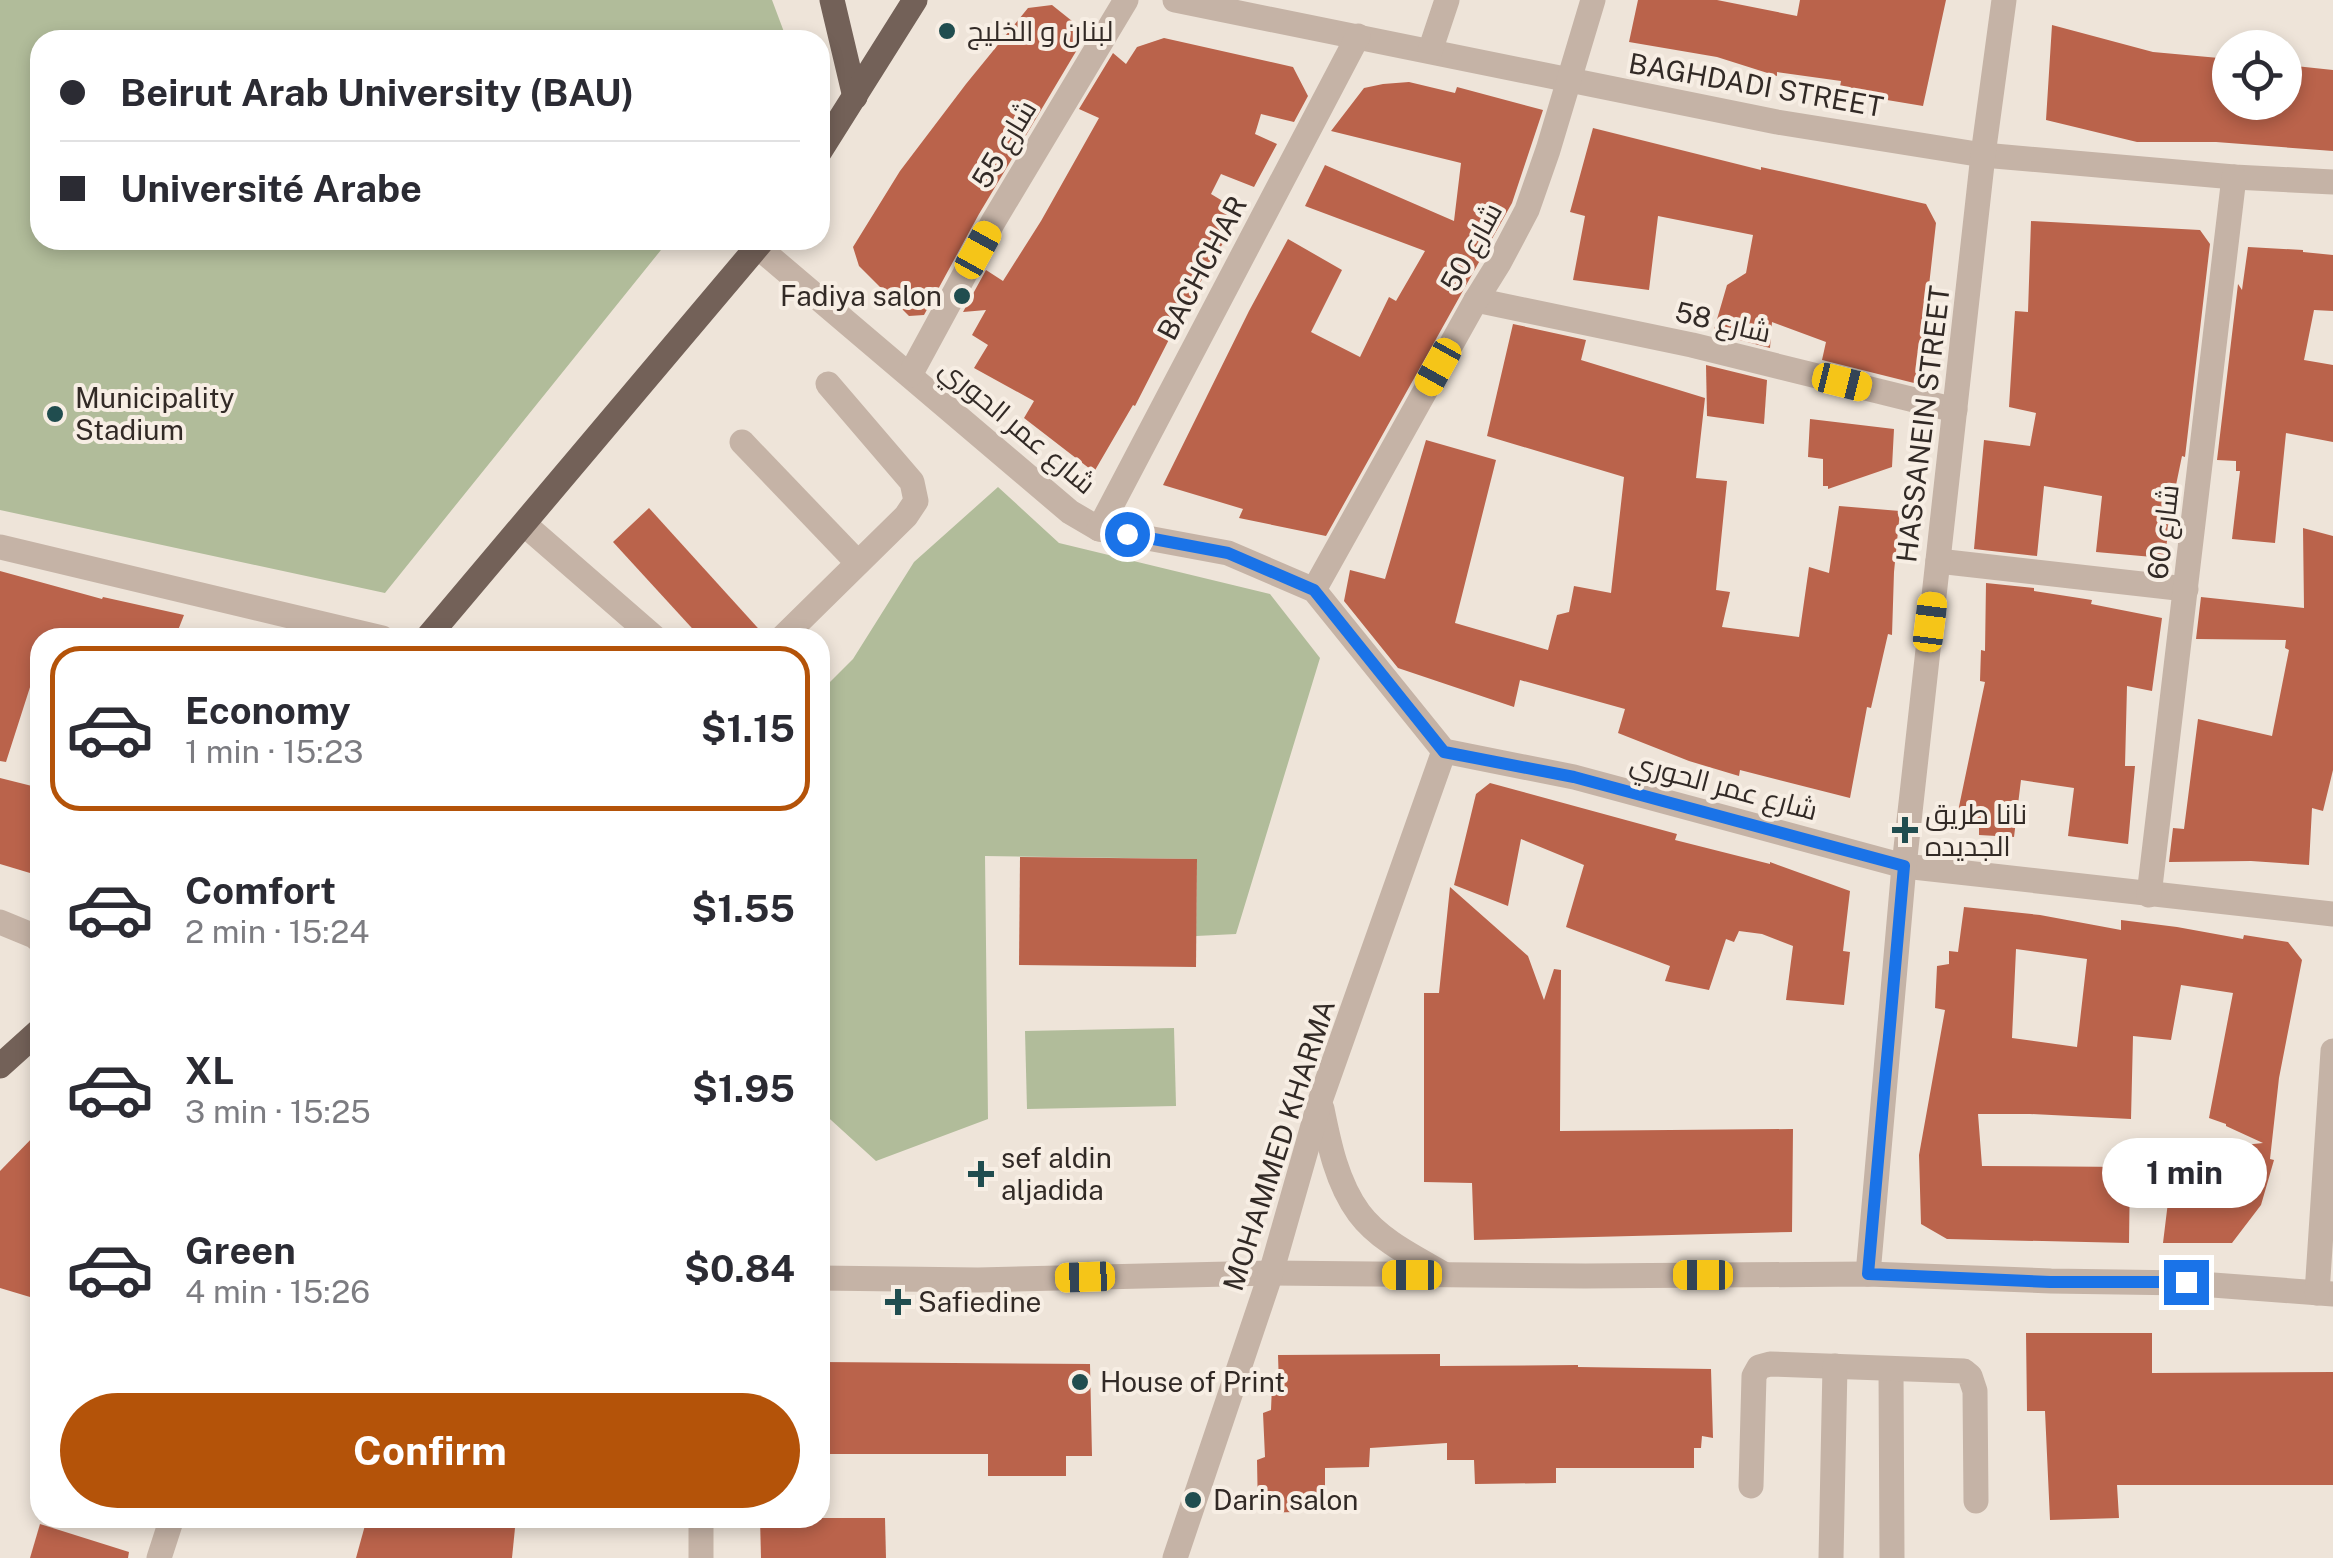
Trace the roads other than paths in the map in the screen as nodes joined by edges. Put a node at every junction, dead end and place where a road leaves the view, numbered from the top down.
1 (832, 0) edge
2 (916, 0) edge
3 (1126, 0) edge
4 (1175, 0) edge
5 (1447, 0) edge
6 (1593, 0) edge
7 (2004, 0) edge
8 (1358, 36) junction
9 (1430, 51) junction
10 (1569, 80) junction
11 (854, 97) junction
12 (830, 135) edge
13 (1984, 155) junction
14 (2234, 177) junction
15 (2333, 182) edge
16 (755, 250) edge
17 (769, 250) edge
18 (1476, 300) junction
19 (910, 374) junction
20 (828, 384) dead end
21 (1955, 410) junction
22 (742, 442) dead end
23 (524, 524) junction
24 (1099, 529) junction
25 (0, 548) edge
26 (1938, 561) junction
27 (858, 563) junction
28 (2186, 589) junction
29 (1314, 590) junction
30 (340, 628) edge
31 (436, 628) edge
32 (644, 628) edge
33 (792, 628) edge
34 (1444, 752) junction
35 (1904, 866) junction
36 (2149, 895) junction
37 (2333, 914) edge
38 (0, 922) edge
39 (30, 934) edge
40 (30, 1039) edge
41 (2333, 1051) edge
42 (0, 1066) edge
43 (1320, 1101) junction
44 (1271, 1273) junction
45 (1868, 1274) junction
46 (1447, 1275) junction
47 (830, 1278) edge
48 (2325, 1293) edge
49 (1835, 1366) junction
50 (1891, 1368) junction
51 (1751, 1486) dead end
52 (1976, 1500) dead end
53 (169, 1528) edge
54 (701, 1528) edge
55 (159, 1558) edge
56 (702, 1558) edge
57 (1175, 1558) edge
58 (1831, 1558) edge
59 (1892, 1558) edge

1 - 11 main road
2 - 11 main road
3 - 19 street, شارع 55
4 - 8 street, BAGHDADI STREET
5 - 9 street
6 - 10 street, شارع 50
7 - 13 street, HASSANEIN STREET
8 - 9 street, BAGHDADI STREET
8 - 24 street, BACHCHAR
9 - 10 street, BAGHDADI STREET
10 - 13 street, BAGHDADI STREET
10 - 18 street, شارع 50
11 - 12 main road
13 - 14 street, BAGHDADI STREET
13 - 21 street, HASSANEIN STREET
14 - 15 street, BAGHDADI STREET
14 - 28 street, شارع 60
16 - 23 main road
17 - 19 street, شارع عمر الحوري
18 - 21 street, شارع 58
18 - 29 street, شارع 50
19 - 24 street, شارع عمر الحوري
20 - 27 street
21 - 26 street, HASSANEIN STREET
22 - 27 street
23 - 31 main road
23 - 32 street
24 - 29 street, شارع عمر الحوري
25 - 30 street
26 - 28 street
26 - 35 street, HASSANEIN STREET
27 - 33 street
28 - 36 street, شارع 60
29 - 34 street, شارع عمر الحوري
34 - 35 street, شارع عمر الحوري
34 - 43 street, MOHAMMED KHARMA
35 - 36 street, شارع عمر الحوري
35 - 45 street, HASSANEIN STREET
36 - 37 street, شارع عمر الحوري
38 - 39 street
40 - 42 main road
41 - 48 street
43 - 44 street, MOHAMMED KHARMA
43 - 46 street
44 - 46 street
44 - 47 street
44 - 57 street, MOHAMMED KHARMA
45 - 46 street
45 - 48 street
49 - 50 street
49 - 51 street
49 - 58 street
50 - 52 street
50 - 59 street
53 - 55 street
54 - 56 street

